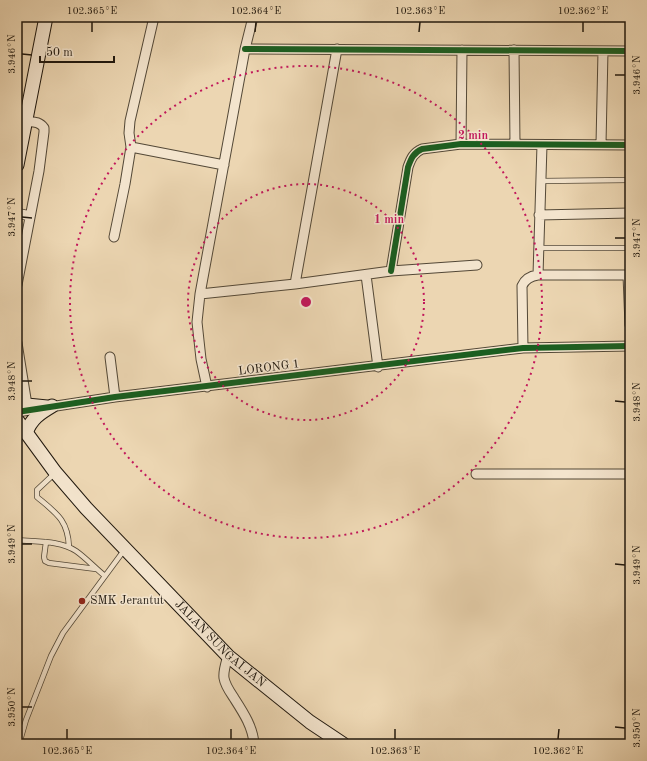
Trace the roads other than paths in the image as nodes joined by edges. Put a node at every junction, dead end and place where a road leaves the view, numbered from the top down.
1 (46, 17) edge
2 (154, 17) edge
3 (253, 17) edge
4 (245, 49) junction
5 (337, 49) junction
6 (462, 50) junction
7 (514, 50) junction
8 (603, 51) junction
9 (630, 51) edge
10 (21, 121) edge
11 (461, 144) junction
12 (515, 144) junction
13 (600, 144) junction
14 (542, 145) junction
15 (630, 145) edge
16 (130, 147) junction
17 (17, 164) edge
18 (224, 165) junction
19 (630, 180) edge
20 (540, 181) junction
21 (17, 213) edge
22 (630, 213) edge
23 (539, 215) junction
24 (30, 216) junction
25 (114, 237) dead end
26 (538, 248) junction
27 (630, 248) edge
28 (477, 265) dead end
29 (391, 271) junction
30 (366, 275) junction
31 (538, 275) junction
32 (629, 275) edge
33 (295, 284) junction
34 (17, 285) edge
35 (200, 294) junction
36 (630, 325) edge
37 (17, 343) edge
38 (630, 346) edge
39 (523, 348) junction
40 (110, 358) dead end
41 (378, 366) junction
42 (207, 387) junction
43 (115, 397) junction
44 (20, 407) edge
45 (49, 407) junction
46 (17, 420) edge
47 (26, 433) junction
48 (55, 472) junction
49 (476, 474) dead end
50 (630, 474) edge
51 (17, 540) edge
52 (46, 542) junction
53 (69, 547) junction
54 (125, 550) junction
55 (96, 569) junction
56 (105, 576) junction
57 (228, 656) junction
58 (19, 744) edge
59 (254, 744) edge
60 (343, 744) edge

1 - 10 main road
2 - 16 street
3 - 4 street
4 - 5 street
4 - 18 street
5 - 6 street
5 - 33 street
6 - 7 street
6 - 11 street
7 - 8 street
7 - 12 street
8 - 9 street
8 - 13 street
10 - 17 main road
10 - 24 street
11 - 12 street
11 - 29 street
12 - 14 street
13 - 14 street
13 - 15 street
14 - 20 street
16 - 18 street
16 - 25 street
18 - 35 street
19 - 20 lane
20 - 23 street
21 - 24 street
22 - 23 street
23 - 26 street
24 - 34 street
26 - 27 lane
26 - 31 street
28 - 29 street
29 - 30 street
30 - 33 street
30 - 41 street
31 - 32 street
31 - 39 street
32 - 36 street
33 - 35 street
35 - 42 street
37 - 44 street
38 - 39 street, LORONG 1
39 - 41 street, LORONG 1
40 - 43 street
41 - 42 street, LORONG 1
42 - 43 street, LORONG 1
43 - 45 street, LORONG 1
44 - 45 main road
45 - 47 main road
46 - 47 main road, JALAN SUNGAI JAN
47 - 48 main road, JALAN SUNGAI JAN
48 - 53 lane
48 - 54 main road, JALAN SUNGAI JAN
49 - 50 street
51 - 52 lane
52 - 53 lane
52 - 55 lane
53 - 55 lane
54 - 56 lane
54 - 57 main road, JALAN SUNGAI JAN
55 - 56 lane
56 - 58 lane
57 - 59 street
57 - 60 main road, JALAN SUNGAI JAN

